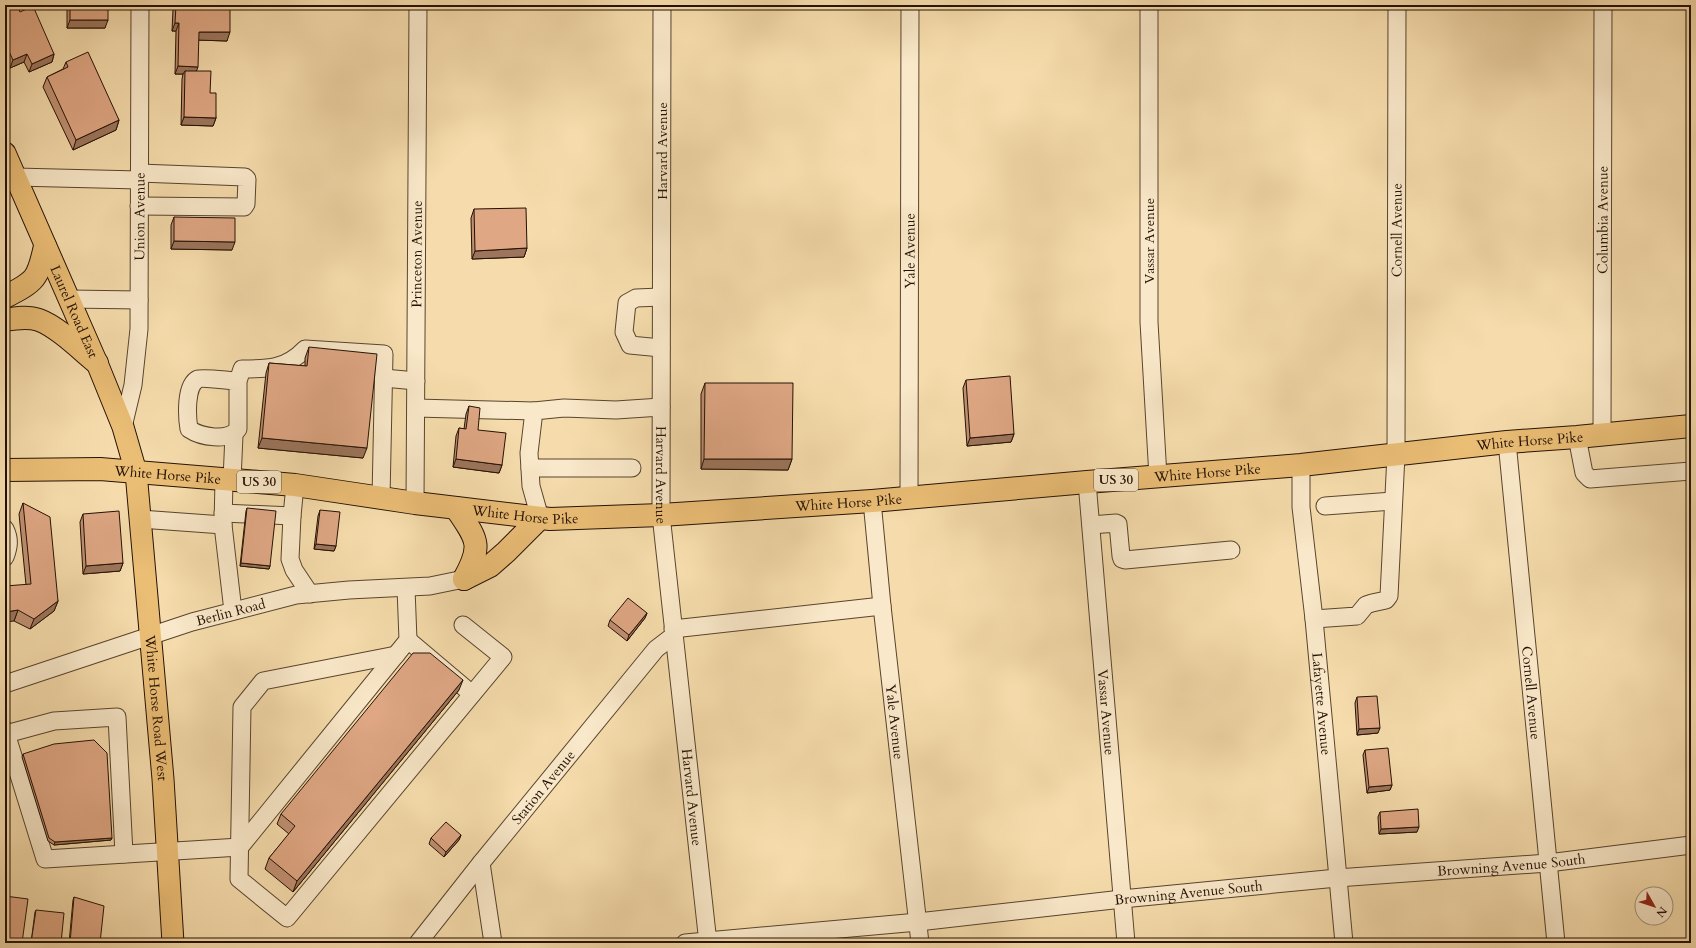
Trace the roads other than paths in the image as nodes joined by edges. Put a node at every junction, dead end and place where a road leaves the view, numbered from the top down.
1 (140, 5) edge
2 (418, 5) edge
3 (662, 5) edge
4 (910, 5) edge
5 (1149, 5) edge
6 (1397, 5) edge
7 (1603, 5) edge
8 (5, 153) edge
9 (139, 176) junction
10 (15, 177) junction
11 (139, 206) junction
12 (45, 246) junction
13 (5, 297) edge
14 (662, 297) junction
15 (69, 300) junction
16 (139, 300) junction
17 (5, 320) edge
18 (661, 348) junction
19 (97, 362) junction
20 (384, 378) junction
21 (238, 381) junction
22 (416, 381) junction
23 (661, 407) junction
24 (416, 408) junction
25 (534, 411) junction
26 (1691, 426) edge
27 (123, 427) junction
28 (234, 435) junction
29 (1602, 435) junction
30 (1578, 437) junction
31 (1507, 442) junction
32 (1396, 455) junction
33 (5, 459) edge
34 (1301, 465) junction
35 (530, 468) junction
36 (632, 468) dead end
37 (5, 470) edge
38 (37, 470) junction
39 (1691, 471) edge
40 (136, 472) junction
41 (1158, 477) junction
42 (228, 480) junction
43 (1087, 482) junction
44 (295, 486) junction
45 (381, 498) junction
46 (909, 498) junction
47 (872, 501) junction
48 (1393, 501) junction
49 (415, 503) junction
50 (1325, 506) dead end
51 (456, 508) junction
52 (292, 516) junction
53 (661, 516) junction
54 (540, 518) junction
55 (140, 519) junction
56 (223, 519) junction
57 (1091, 524) junction
58 (5, 529) edge
59 (1231, 550) dead end
60 (5, 557) edge
61 (464, 579) junction
62 (406, 588) junction
63 (310, 594) junction
64 (882, 606) junction
65 (233, 612) junction
66 (1314, 619) junction
67 (464, 625) dead end
68 (673, 632) junction
69 (150, 636) junction
70 (408, 640) junction
71 (396, 655) junction
72 (5, 684) edge
73 (472, 694) junction
74 (6, 732) edge
75 (1691, 845) edge
76 (240, 847) junction
77 (168, 851) junction
78 (124, 854) junction
79 (481, 863) junction
80 (1548, 863) junction
81 (1337, 878) junction
82 (1122, 899) junction
83 (918, 922) junction
84 (708, 942) edge
85 (173, 943) edge
86 (418, 943) edge
87 (493, 943) edge
88 (685, 943) edge
89 (920, 943) edge
90 (1126, 943) edge
91 (1344, 943) edge
92 (1556, 943) edge

1 - 9 street, Union Avenue
2 - 22 street, Princeton Avenue
3 - 14 street, Harvard Avenue
4 - 46 street, Yale Avenue
5 - 41 street, Vassar Avenue
6 - 32 street, Cornell Avenue
7 - 29 street, Columbia Avenue
8 - 10 main road, Laurel Road East
9 - 10 street
9 - 11 street, Union Avenue
9 - 11 street
10 - 12 main road, Laurel Road East
11 - 16 street, Union Avenue
12 - 13 highway
12 - 15 main road, Laurel Road East
14 - 18 street, Harvard Avenue
14 - 18 street
15 - 16 street
15 - 19 main road, Laurel Road East
16 - 27 street, Union Avenue
17 - 19 highway
18 - 23 street, Harvard Avenue
19 - 27 main road, Laurel Road East
20 - 21 street
20 - 22 street
20 - 45 street
21 - 28 street
21 - 28 street
22 - 24 street, Princeton Avenue
23 - 25 street
23 - 53 street, Harvard Avenue
24 - 25 street
24 - 49 street, Princeton Avenue
25 - 35 street
26 - 29 highway, White Horse Pike / US 30
27 - 40 main road, Laurel Road East
28 - 42 street
29 - 30 highway, White Horse Pike / US 30
30 - 31 highway, White Horse Pike / US 30
30 - 39 street
31 - 32 highway, White Horse Pike / US 30
31 - 80 street, Cornell Avenue
32 - 34 highway, White Horse Pike / US 30
32 - 48 street, Cornell Avenue
33 - 38 highway
34 - 41 highway, White Horse Pike / US 30
34 - 66 street, Lafayette Avenue
35 - 36 street
35 - 54 street
37 - 38 highway, White Horse Pike / US 30
38 - 40 highway, White Horse Pike / US 30
40 - 42 highway, White Horse Pike / US 30
40 - 55 main road, White Horse Road West
41 - 43 highway, White Horse Pike / US 30
42 - 44 highway, White Horse Pike / US 30
42 - 56 street
43 - 46 highway, White Horse Pike / US 30
43 - 57 street, Vassar Avenue
44 - 45 highway, White Horse Pike / US 30
44 - 52 street
45 - 49 highway, White Horse Pike / US 30
46 - 47 highway, White Horse Pike / US 30
47 - 53 highway, White Horse Pike / US 30
47 - 64 street, Yale Avenue
48 - 50 street
48 - 66 street, Cornell Avenue
49 - 51 highway, White Horse Pike / US 30
51 - 54 highway, White Horse Pike / US 30
51 - 61 highway
52 - 56 street
52 - 63 street
53 - 54 highway, White Horse Pike / US 30
53 - 68 street, Harvard Avenue
54 - 61 highway
55 - 56 street
55 - 69 main road, White Horse Road West
56 - 65 street
57 - 59 street
57 - 82 street, Vassar Avenue
58 - 60 street
61 - 62 street, Berlin Road
62 - 63 street, Berlin Road
62 - 70 street
63 - 65 street, Berlin Road
64 - 68 street
64 - 83 street, Yale Avenue
65 - 69 street, Berlin Road
66 - 81 street, Lafayette Avenue
67 - 73 street
68 - 79 street, Station Avenue
68 - 84 street, Harvard Avenue
69 - 72 street, Berlin Road
69 - 77 main road, White Horse Road West
70 - 71 street
70 - 73 street
71 - 76 street
71 - 76 street
73 - 76 street
74 - 78 street
74 - 78 street
75 - 80 street, Browning Avenue South
76 - 77 street
77 - 78 street
77 - 85 main road, White Horse Road West
79 - 86 street, Station Avenue
79 - 87 street
80 - 81 street, Browning Avenue South
80 - 92 street, Cornell Avenue
81 - 82 street, Browning Avenue South
81 - 91 street, Lafayette Avenue
82 - 83 street, Browning Avenue South
82 - 90 street, Vassar Avenue
83 - 84 street, Browning Avenue South
83 - 89 street, Yale Avenue
84 - 88 street, Browning Avenue South

